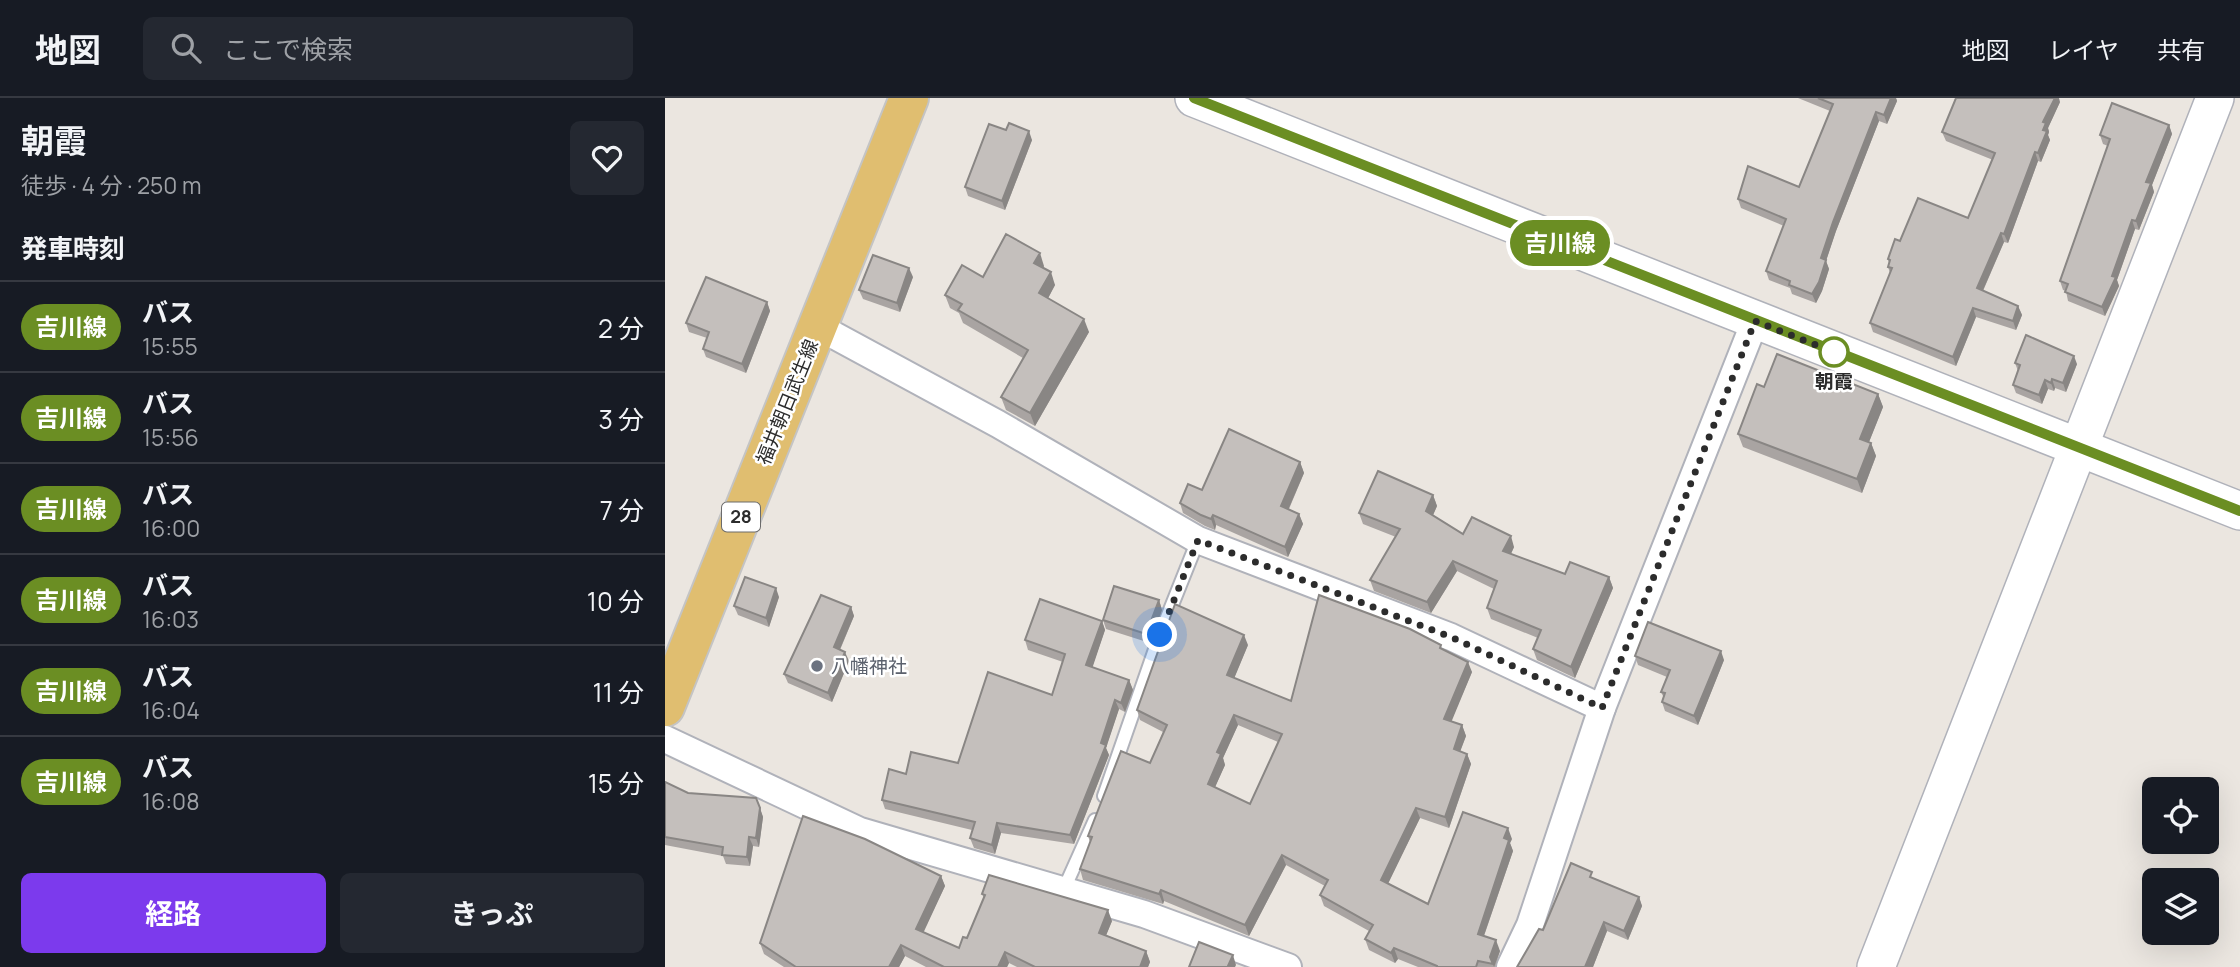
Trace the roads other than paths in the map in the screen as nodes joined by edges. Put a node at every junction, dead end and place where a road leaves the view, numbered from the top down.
1 (909, 98) edge
2 (1194, 98) edge
3 (2215, 98) edge
4 (1755, 321) junction
5 (817, 326) junction
6 (2077, 448) junction
7 (2240, 511) edge
8 (1198, 540) junction
9 (665, 707) edge
10 (1602, 708) junction
11 (665, 739) edge
12 (1064, 888) junction
13 (1287, 967) edge
14 (1510, 967) edge
15 (1876, 967) edge

1 - 5 main road, 福井朝日武生線 / 28
2 - 4 street
3 - 6 street
4 - 6 street
4 - 10 street
5 - 8 street
5 - 9 main road, 福井朝日武生線 / 28
6 - 7 street
6 - 15 street
8 - 10 street
8 - 12 lane
10 - 14 street
11 - 12 street
12 - 13 street

